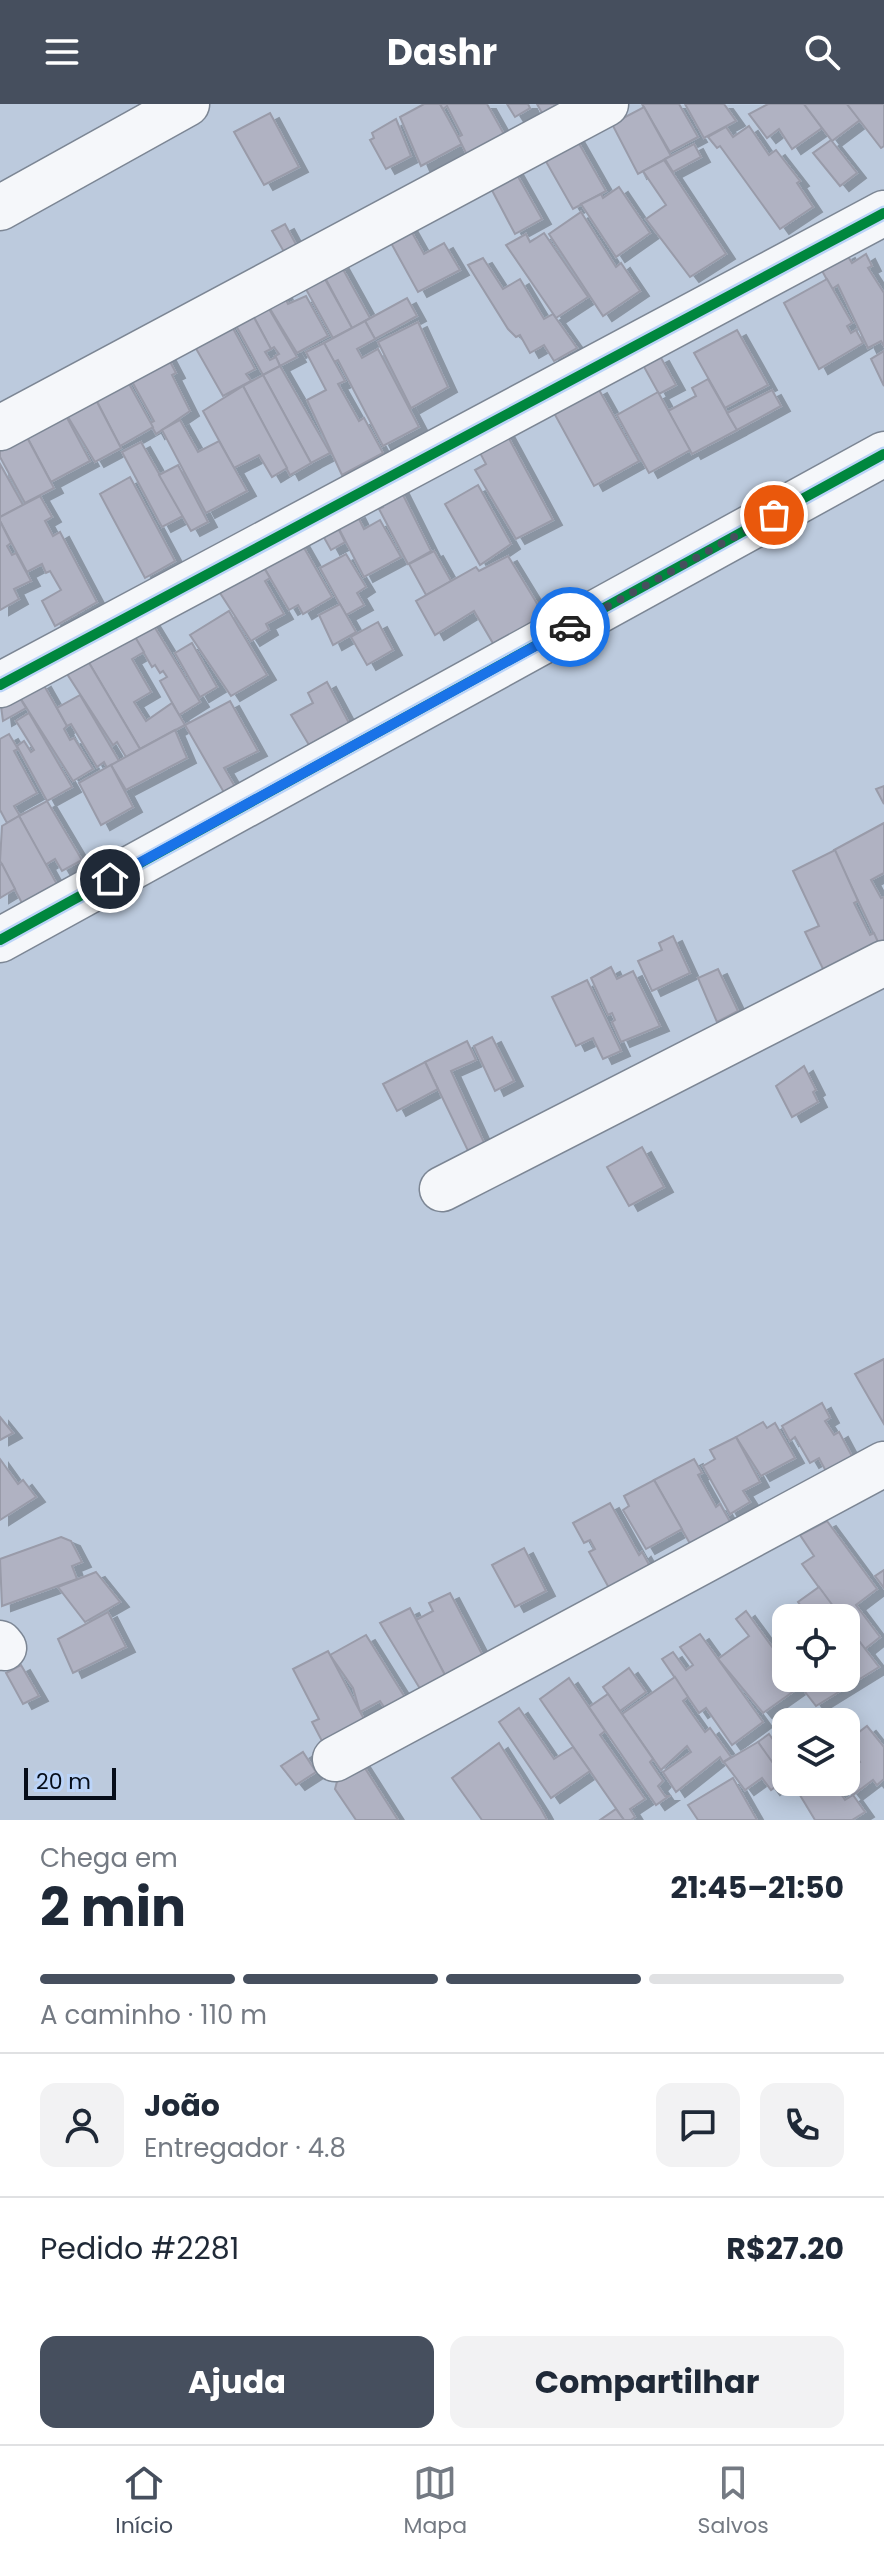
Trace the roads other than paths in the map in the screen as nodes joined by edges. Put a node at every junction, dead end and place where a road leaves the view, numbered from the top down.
1 (187, 104) edge
2 (606, 104) edge
3 (0, 208) edge
4 (884, 213) edge
5 (0, 428) edge
6 (884, 454) edge
7 (0, 685) edge
8 (0, 940) edge
9 (884, 963) edge
10 (442, 1189) dead end
11 (884, 1464) edge
12 (335, 1759) dead end

1 - 3 street
2 - 5 street
4 - 7 street
6 - 8 street
9 - 10 street
11 - 12 street

